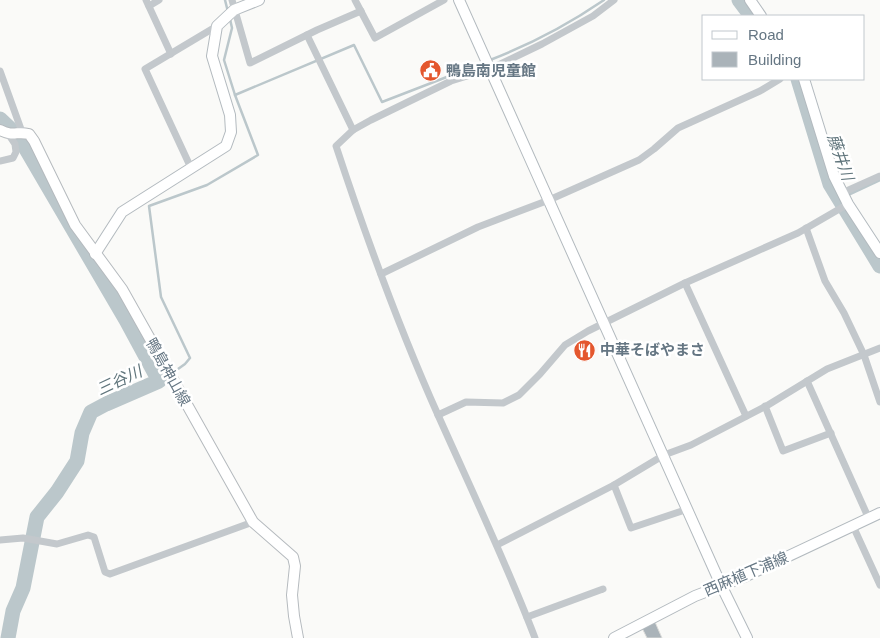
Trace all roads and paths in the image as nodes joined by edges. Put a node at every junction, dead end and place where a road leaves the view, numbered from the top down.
1 (159, 0) edge
2 (259, 0) edge
3 (355, 0) edge
4 (444, 0) edge
5 (459, 0) edge
6 (614, 0) edge
7 (750, 0) edge
8 (147, 3) edge
9 (233, 5) edge
10 (361, 12) junction
11 (760, 15) edge
12 (221, 23) junction
13 (307, 35) junction
14 (171, 54) junction
15 (487, 63) junction
16 (0, 71) edge
17 (778, 80) edge
18 (804, 80) edge
19 (353, 130) junction
20 (13, 133) edge
21 (0, 161) edge
22 (192, 168) junction
23 (880, 176) edge
24 (842, 193) junction
25 (549, 200) junction
26 (844, 206) junction
27 (806, 228) junction
28 (95, 254) junction
29 (880, 254) edge
30 (381, 274) junction
31 (685, 283) junction
32 (603, 323) junction
33 (880, 348) edge
34 (864, 355) junction
35 (807, 381) junction
36 (880, 402) edge
37 (765, 406) junction
38 (438, 415) junction
39 (746, 416) junction
40 (831, 433) junction
41 (664, 455) junction
42 (614, 485) junction
43 (688, 509) junction
44 (880, 513) edge
45 (869, 519) junction
46 (253, 522) junction
47 (853, 526) junction
48 (0, 540) edge
49 (497, 545) junction
50 (721, 585) junction
51 (880, 585) edge
52 (603, 589) dead end
53 (527, 617) junction
54 (298, 638) edge
55 (535, 638) edge
56 (614, 638) edge
57 (747, 638) edge

1 - 8 street
2 - 9 street
3 - 10 street
4 - 10 street
5 - 15 street
6 - 15 street
7 - 11 street
8 - 14 street
9 - 12 street
9 - 13 street
10 - 13 street
12 - 14 street
12 - 22 street
13 - 19 street
14 - 22 street
15 - 19 street
15 - 25 street
16 - 20 street
17 - 25 street
18 - 24 street
19 - 30 street
20 - 21 street
20 - 28 street, 鴨島神山線
22 - 28 street
23 - 24 street
24 - 26 street
25 - 30 street
25 - 32 street
26 - 27 street
26 - 29 street
27 - 31 street
27 - 34 street
28 - 46 street, 鴨島神山線
30 - 38 street
31 - 32 street
31 - 39 street
32 - 38 street
32 - 41 street
33 - 34 street
34 - 35 street
34 - 36 street
35 - 37 street
35 - 40 street
37 - 39 street
37 - 40 street
38 - 49 street
39 - 41 street
40 - 45 street
41 - 42 street
41 - 43 street
42 - 43 street
42 - 49 street
43 - 50 street
44 - 45 street, 西麻植下浦線
45 - 47 street, 西麻植下浦線
46 - 48 street
46 - 54 street, 鴨島神山線
47 - 50 street, 西麻植下浦線
47 - 51 street
49 - 53 street
50 - 56 street, 西麻植下浦線
50 - 57 street
52 - 53 street
53 - 55 street

